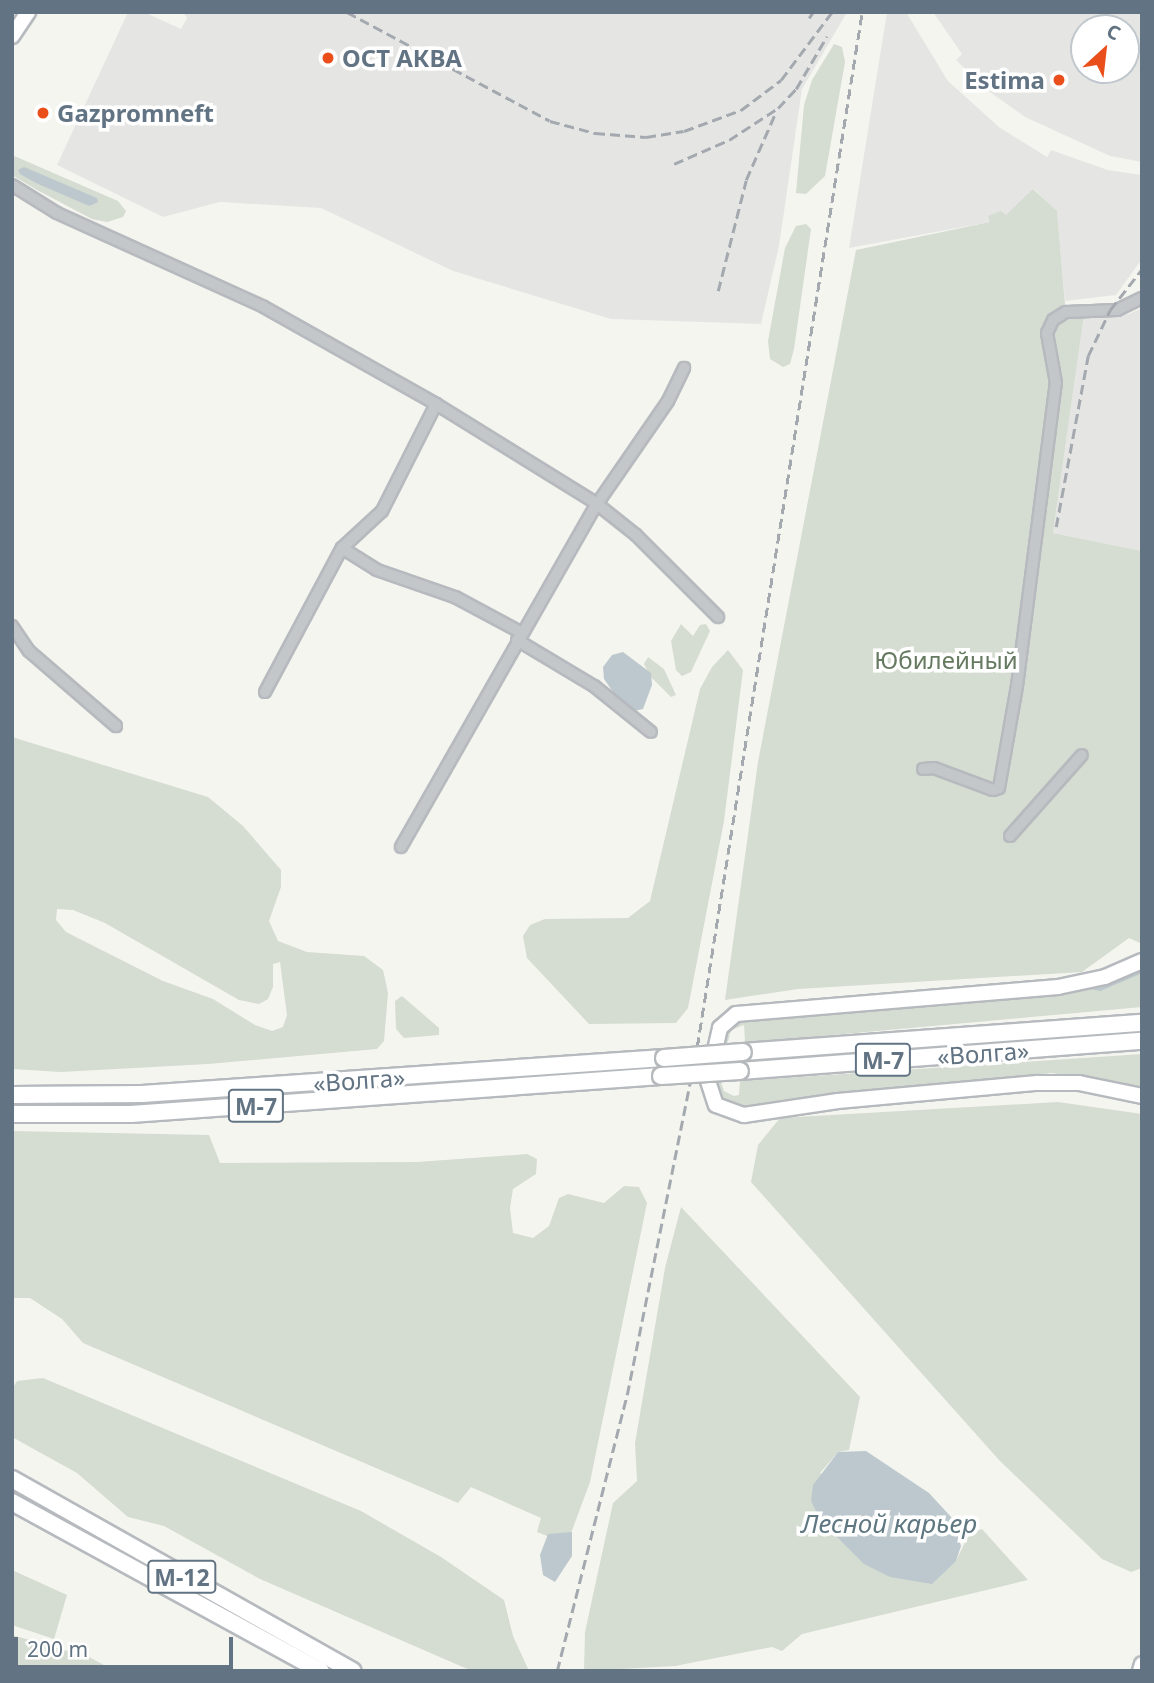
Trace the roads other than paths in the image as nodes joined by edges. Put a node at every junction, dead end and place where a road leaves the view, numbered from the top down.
1 (28, 12) edge
2 (12, 36) edge
3 (12, 185) edge
4 (1142, 299) edge
5 (684, 368) dead end
6 (436, 404) junction
7 (597, 504) junction
8 (342, 548) junction
9 (718, 617) dead end
10 (12, 626) edge
11 (519, 636) junction
12 (265, 692) dead end
13 (116, 726) dead end
14 (652, 732) dead end
15 (1082, 755) dead end
16 (923, 769) dead end
17 (1010, 836) dead end
18 (401, 847) dead end
19 (1142, 961) edge
20 (1142, 1023) edge
21 (1142, 1041) edge
22 (12, 1095) edge
23 (1142, 1096) edge
24 (12, 1114) edge
25 (12, 1479) edge
26 (12, 1502) edge
27 (1142, 1664) edge
28 (321, 1671) edge
29 (353, 1671) edge
30 (1140, 1671) edge

1 - 2 main road
3 - 6 street
4 - 16 street
5 - 7 street
6 - 7 street
6 - 8 street
7 - 9 street
7 - 11 street
8 - 11 street
8 - 12 street
10 - 13 street
11 - 14 street
11 - 18 street
15 - 17 street
19 - 23 main road
20 - 22 highway, «Волга» / М-7, bridge
21 - 24 highway, «Волга» / М-7, bridge
25 - 29 highway, М-12
26 - 28 highway, М-12
27 - 30 main road

